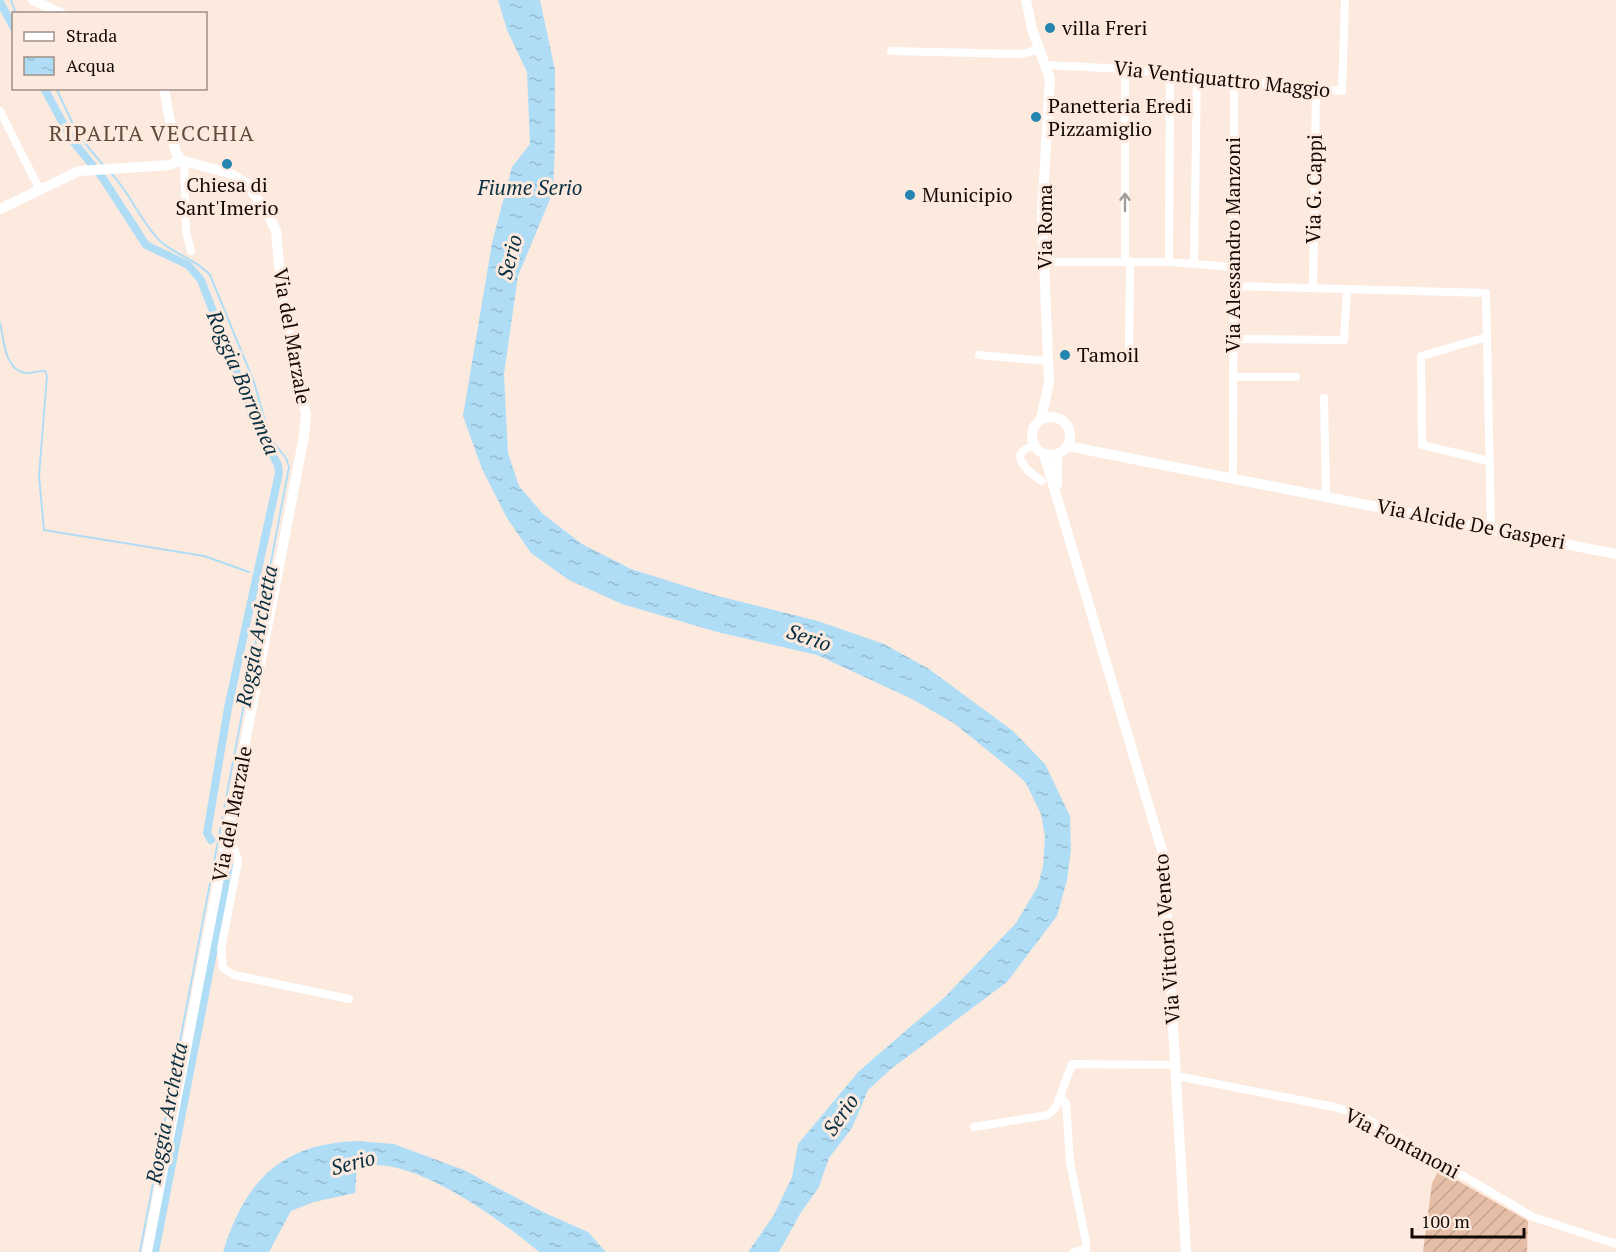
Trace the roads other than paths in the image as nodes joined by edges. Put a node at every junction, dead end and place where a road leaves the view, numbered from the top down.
1 (33, 0) edge
2 (1026, 0) edge
3 (1345, 0) edge
4 (58, 12) edge
5 (1039, 49) junction
6 (891, 51) dead end
7 (1046, 65) junction
8 (1125, 69) junction
9 (1170, 73) junction
10 (1197, 76) junction
11 (1234, 81) junction
12 (1316, 89) junction
13 (164, 90) edge
14 (0, 111) edge
15 (182, 162) junction
16 (39, 188) junction
17 (0, 209) edge
18 (191, 251) dead end
19 (1128, 261) junction
20 (1044, 262) junction
21 (1169, 262) junction
22 (1194, 263) junction
23 (1232, 267) junction
24 (1232, 286) junction
25 (1313, 288) junction
26 (1347, 289) junction
27 (1487, 337) junction
28 (1233, 339) junction
29 (979, 355) dead end
30 (1129, 357) dead end
31 (1048, 361) junction
32 (1233, 377) junction
33 (1296, 377) dead end
34 (1048, 389) junction
35 (1324, 398) dead end
36 (1054, 417) junction
37 (1041, 418) junction
38 (1068, 428) junction
39 (1034, 446) junction
40 (1067, 446) junction
41 (1098, 450) junction
42 (1044, 454) junction
43 (1057, 454) junction
44 (1489, 460) junction
45 (1233, 477) junction
46 (1042, 481) dead end
47 (1326, 495) junction
48 (1058, 496) junction
49 (1491, 528) junction
50 (1616, 554) edge
51 (226, 845) junction
52 (349, 999) dead end
53 (1176, 1070) junction
54 (1060, 1097) junction
55 (974, 1127) dead end
56 (1616, 1245) edge
57 (147, 1252) edge
58 (1074, 1252) edge
59 (1186, 1252) edge

1 - 4 street
2 - 5 street
3 - 12 street, Via Ventiquattro Maggio
5 - 6 street
5 - 7 street, Via Roma
7 - 8 street, Via Ventiquattro Maggio
7 - 20 street, Via Roma
8 - 9 street, Via Ventiquattro Maggio
19 -> 8 street
9 - 10 street, Via Ventiquattro Maggio
9 - 21 street
10 - 11 street, Via Ventiquattro Maggio
10 - 22 street
11 - 12 street, Via Ventiquattro Maggio
11 - 23 street, Via Alessandro Manzoni
12 - 25 street, Via G. Cappi
13 - 15 street
14 - 16 street
15 - 16 street
15 - 18 street
15 - 51 street, Via del Marzale
16 - 17 street
19 - 20 street
19 - 21 street
19 - 30 street
20 - 31 street, Via Roma
21 - 22 street
22 - 23 street
23 - 24 street, Via Alessandro Manzoni
24 - 25 street
24 - 28 street, Via Alessandro Manzoni
25 - 26 street
26 - 27 street
26 - 28 street
27 - 44 street
27 - 44 street
28 - 32 street, Via Alessandro Manzoni
29 - 31 street
31 - 34 street, Via Roma
32 - 33 street
32 - 45 street, Via Alessandro Manzoni
34 - 36 street
34 - 37 street
35 - 47 street
36 - 37 street
36 - 38 street
37 - 39 street
38 - 40 street
38 - 41 street, Via Alcide De Gasperi
39 - 42 street
39 - 46 street
40 - 41 street, Via Alcide De Gasperi
40 - 43 street
41 - 45 street, Via Alcide De Gasperi
42 - 43 street
42 - 48 street
43 - 48 street
44 - 49 street
45 - 47 street, Via Alcide De Gasperi
47 - 49 street, Via Alcide De Gasperi
48 - 53 street, Via Vittorio Veneto
49 - 50 street, Via Alcide De Gasperi
51 - 52 street
51 - 57 street, Via del Marzale
53 - 54 street, Via Fontanoni
53 - 56 street, Via Fontanoni
53 - 59 street, Via Vittorio Veneto
54 - 55 street
54 - 58 street

